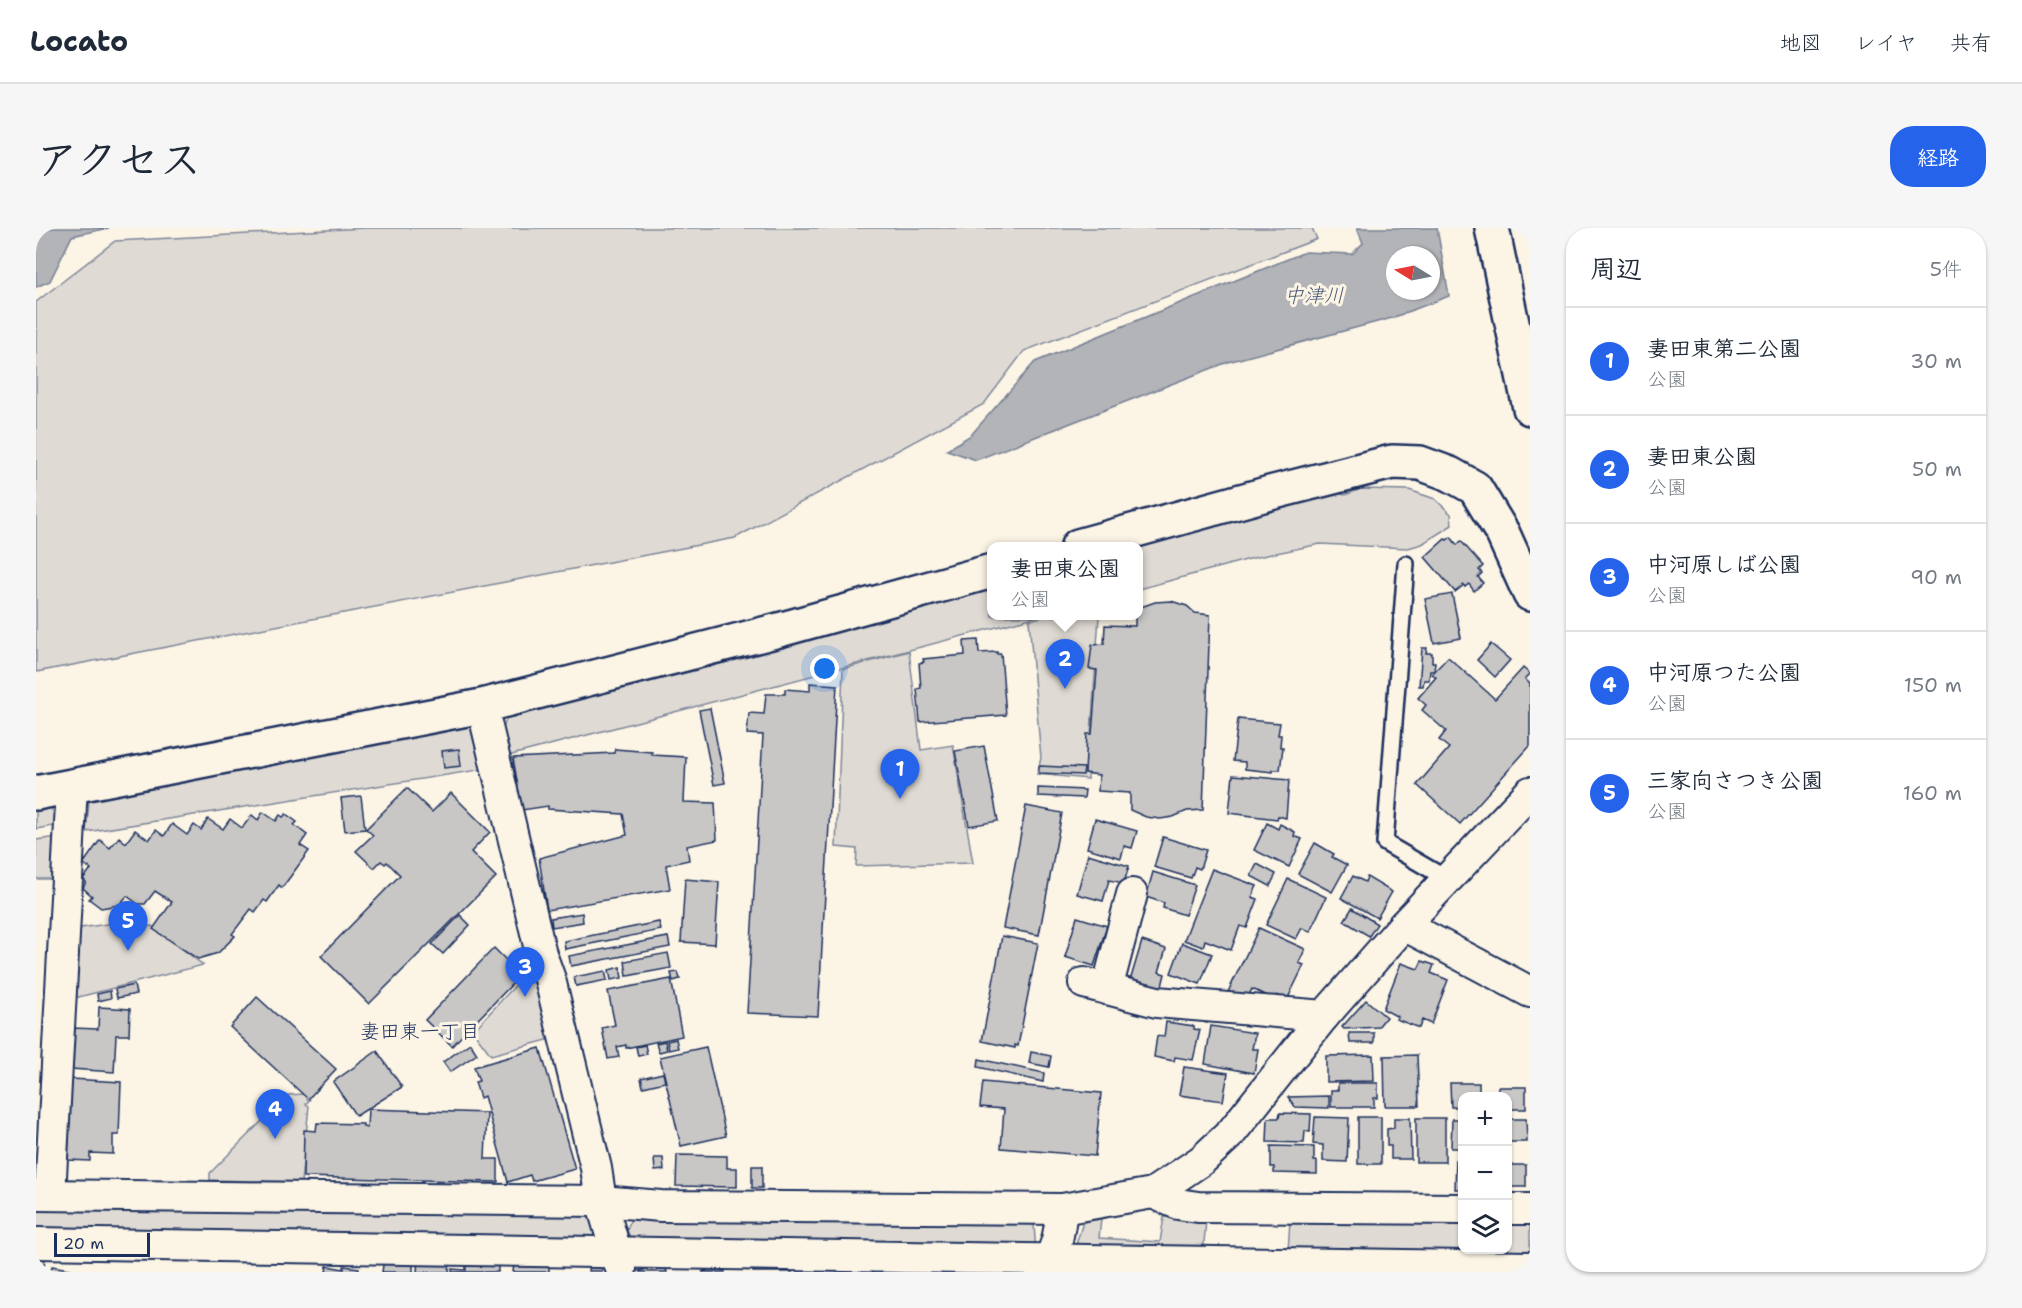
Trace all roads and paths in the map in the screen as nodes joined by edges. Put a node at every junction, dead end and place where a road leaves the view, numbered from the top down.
1 (1492, 228) edge
2 (1530, 408) edge
3 (1092, 542) edge
4 (1406, 564) dead end
5 (987, 572) edge
6 (1530, 594) edge
7 (482, 706) junction
8 (72, 786) junction
9 (36, 792) edge
10 (1530, 792) edge
11 (1447, 879) junction
12 (1132, 894) dead end
13 (1404, 925) junction
14 (1530, 992) edge
15 (1324, 1016) junction
16 (1153, 1193) junction
17 (43, 1195) edge
18 (601, 1201) junction
19 (1062, 1209) junction
20 (1458, 1209) edge
21 (1512, 1209) edge
22 (1530, 1209) edge
23 (36, 1243) edge
24 (620, 1262) edge
25 (1046, 1266) edge
26 (1530, 1267) edge

1 - 2 street
3 - 6 street
4 - 11 lane
5 - 7 street
7 - 8 street
7 - 18 street
8 - 9 street
8 - 17 street
10 - 11 street
11 - 13 street
12 - 15 street
13 - 14 street
13 - 15 street
15 - 16 street
16 - 19 street
16 - 20 street
17 - 18 street
18 - 19 street
18 - 24 street
19 - 25 street
21 - 22 street
23 - 24 street
24 - 25 street
25 - 26 street

